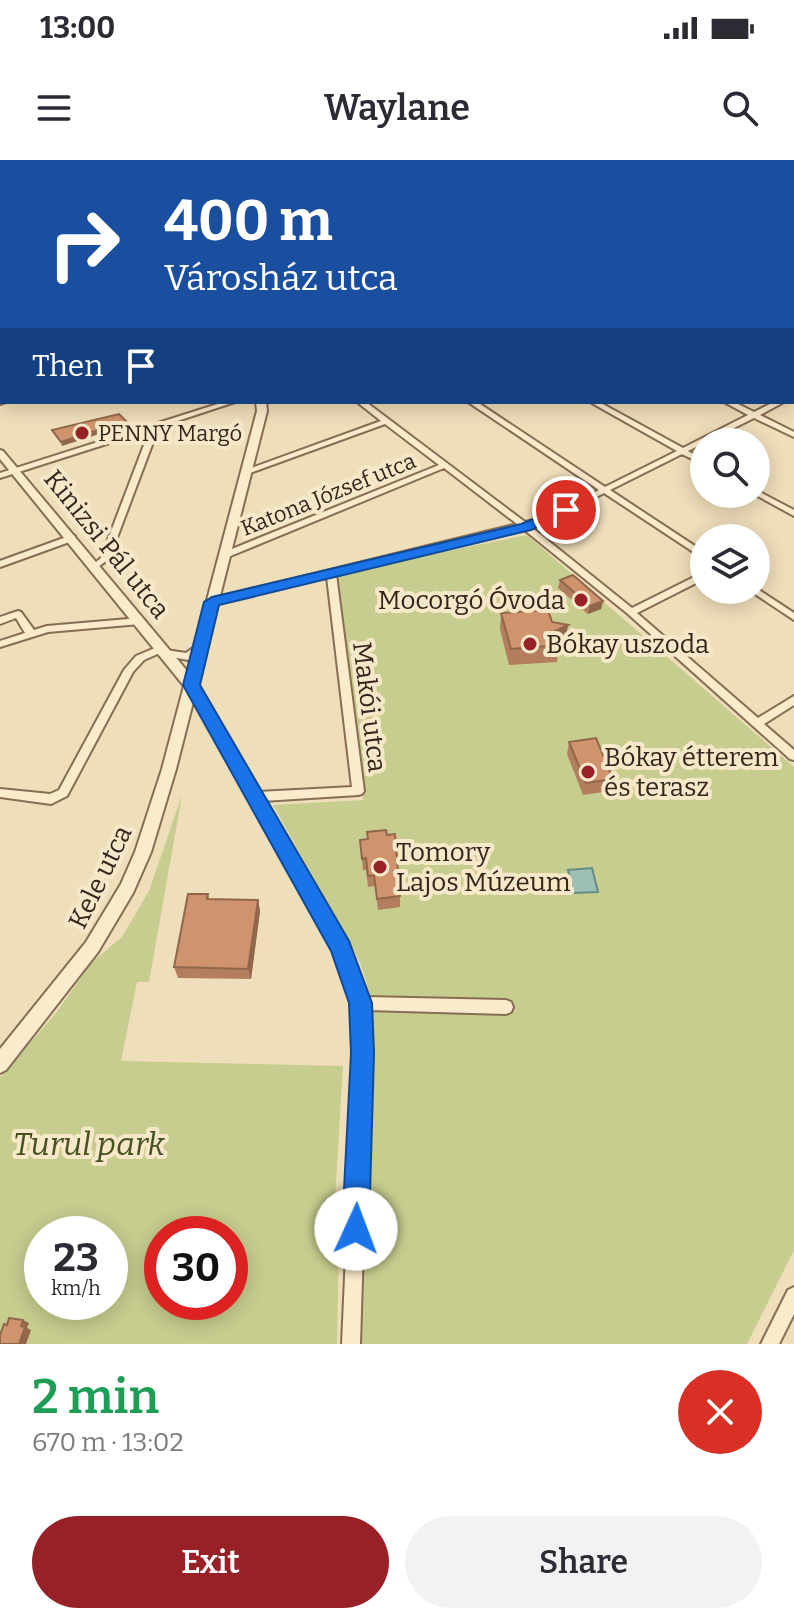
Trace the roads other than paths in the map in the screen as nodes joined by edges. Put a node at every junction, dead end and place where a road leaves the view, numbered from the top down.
1 (223, 404) edge
2 (364, 404) edge
3 (475, 404) edge
4 (598, 404) edge
5 (732, 404) edge
6 (776, 404) edge
7 (264, 405) edge
8 (754, 415) junction
9 (387, 421) junction
10 (146, 429) junction
11 (794, 435) edge
12 (682, 450) junction
13 (0, 453) edge
14 (690, 455) edge
15 (445, 465) junction
16 (15, 471) junction
17 (247, 471) junction
18 (0, 476) edge
19 (607, 490) junction
20 (770, 500) edge
21 (794, 513) edge
22 (526, 527) junction
23 (72, 538) junction
24 (690, 546) edge
25 (225, 555) junction
26 (0, 564) edge
27 (95, 566) junction
28 (331, 574) junction
29 (690, 582) edge
30 (770, 601) edge
31 (212, 602) junction
32 (631, 612) junction
33 (794, 617) edge
34 (0, 621) edge
35 (140, 621) junction
36 (30, 632) junction
37 (0, 644) edge
38 (201, 645) junction
39 (164, 650) junction
40 (191, 685) junction
41 (794, 700) edge
42 (756, 724) junction
43 (794, 756) edge
44 (0, 793) edge
45 (255, 797) junction
46 (360, 1003) junction
47 (506, 1007) dead end
48 (0, 1064) edge
49 (794, 1296) edge
50 (351, 1344) edge
51 (770, 1344) edge

1 - 10 street
2 - 9 street
3 - 19 street
4 - 12 street
5 - 8 street
6 - 8 street
7 - 17 street, Kele utca
8 - 11 street
8 - 12 street
9 - 15 street
9 - 17 street
10 - 16 street
10 - 27 street
12 - 14 street
12 - 19 street
13 - 16 street, Kinizsi Pál utca
15 - 22 street
15 - 25 street, Katona József utca
16 - 18 street
16 - 23 street, Kinizsi Pál utca
17 - 25 street, Kele utca
19 - 22 street
19 - 24 street
20 - 21 street
22 - 28 street
22 - 32 street
23 - 26 street
23 - 27 street, Kinizsi Pál utca
25 - 31 street, Kele utca
27 - 35 street, Kinizsi Pál utca
28 - 31 street
28 - 45 street, Makói utca
29 - 32 street
30 - 33 street
31 - 38 street, Kele utca
32 - 42 street
34 - 36 street
35 - 36 street
35 - 39 street, Kinizsi Pál utca
36 - 37 street
38 - 39 street
38 - 40 street, Kele utca
39 - 40 street, Kinizsi Pál utca
39 - 44 street
40 - 45 street
40 - 48 street, Kele utca
41 - 42 street
42 - 43 street
45 - 46 street
46 - 47 street
46 - 50 street
49 - 51 street

